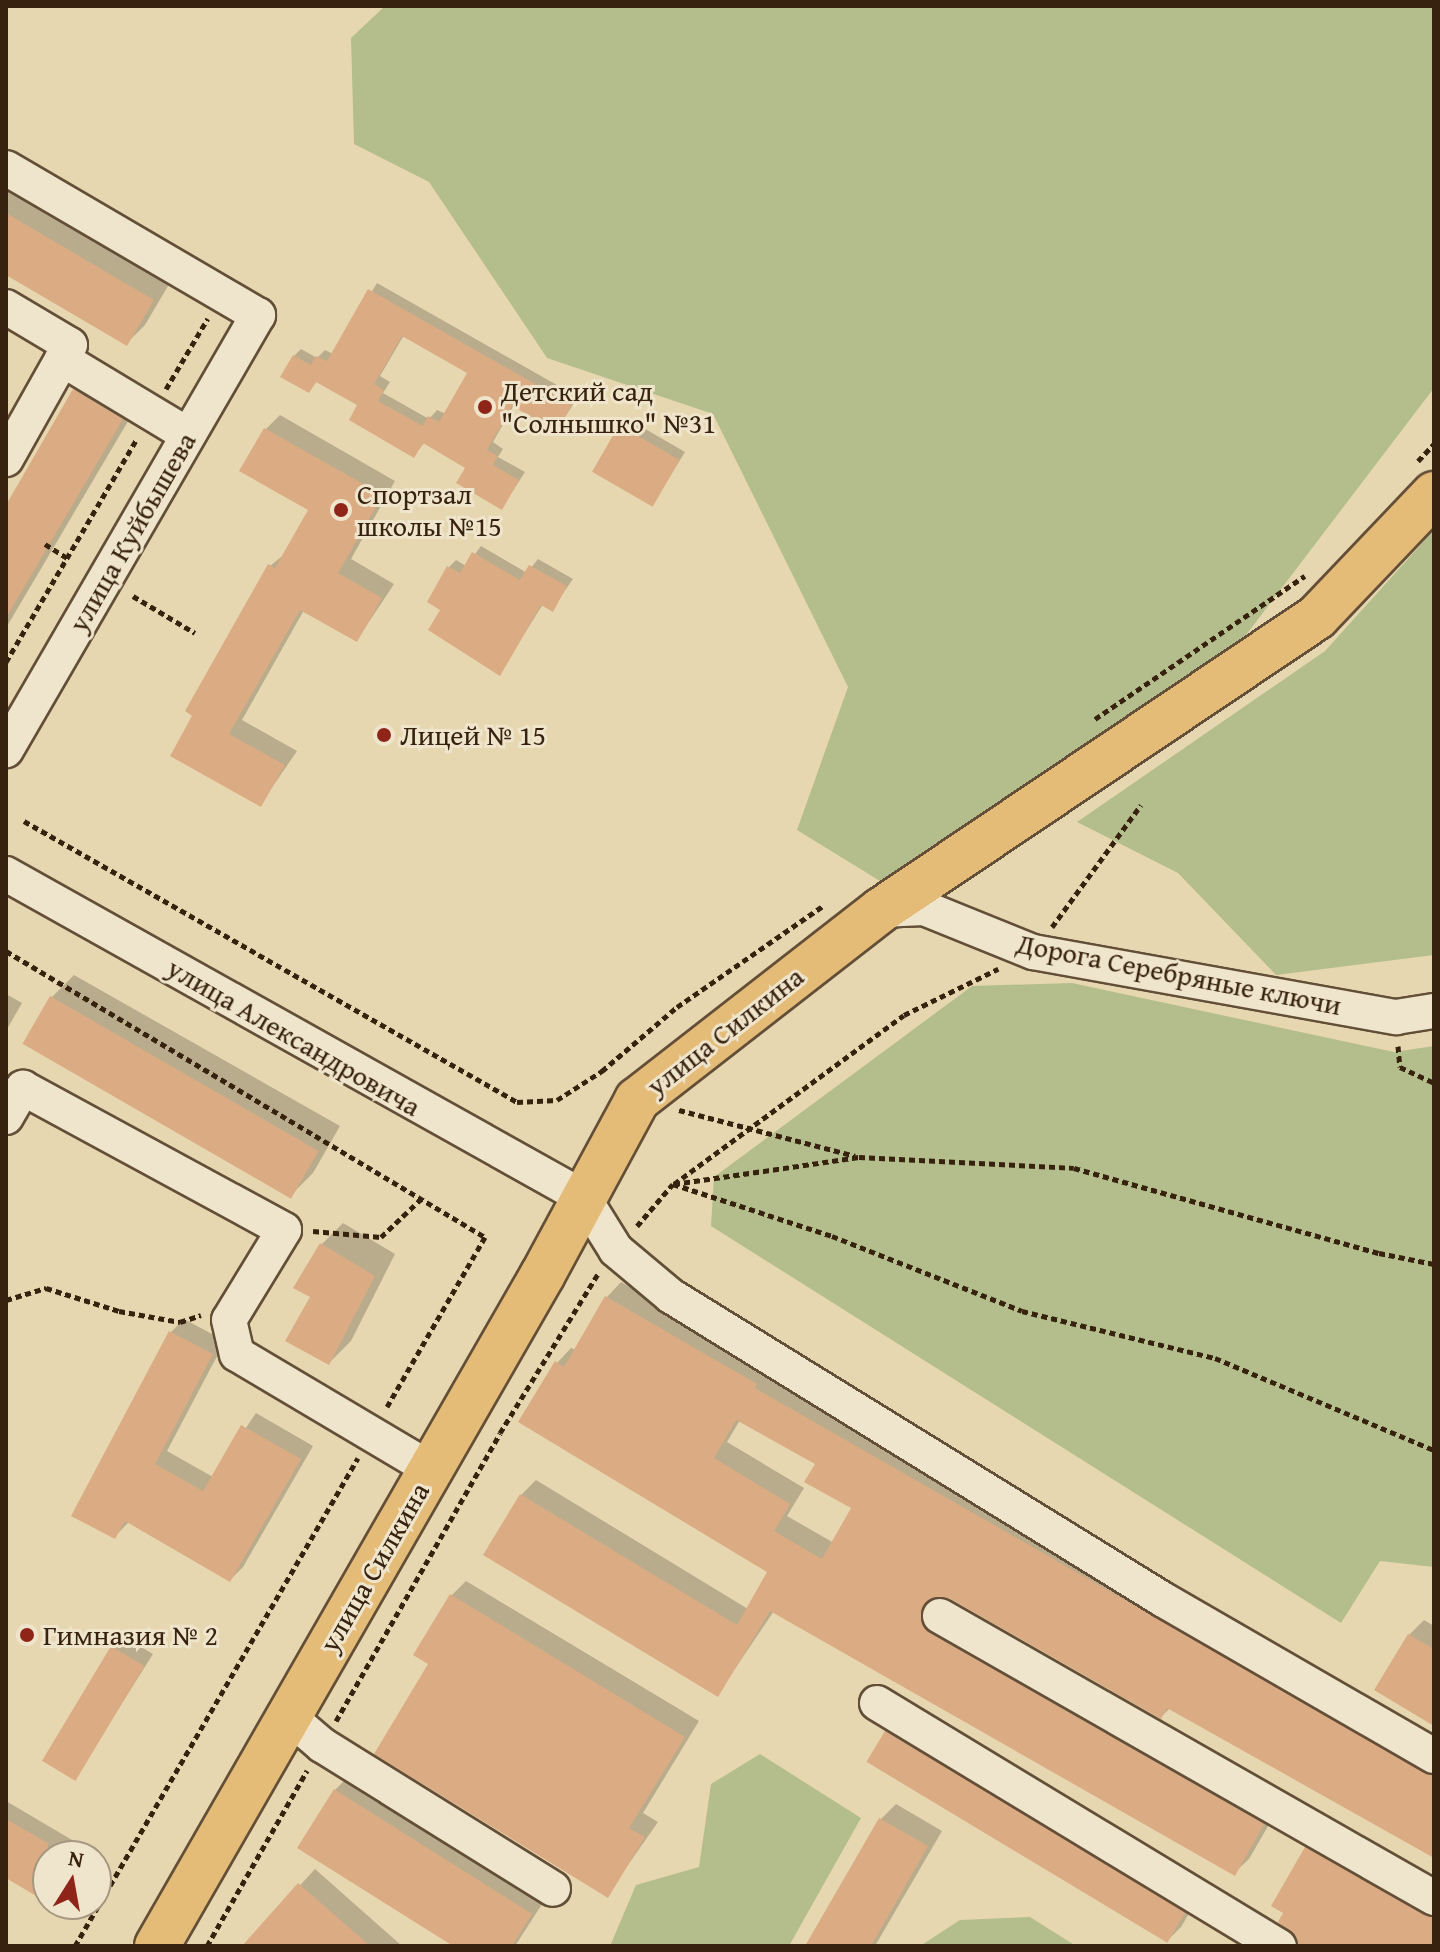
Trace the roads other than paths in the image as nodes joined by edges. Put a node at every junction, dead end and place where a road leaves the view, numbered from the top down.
1 (6, 168) edge
2 (6, 307) edge
3 (62, 359) junction
4 (188, 435) junction
5 (6, 459) edge
6 (1423, 480) edge
7 (6, 750) edge
8 (6, 874) edge
9 (881, 910) junction
10 (1434, 1011) edge
11 (6, 1117) edge
12 (583, 1197) junction
13 (431, 1469) junction
14 (940, 1616) dead end
15 (877, 1703) dead end
16 (288, 1716) junction
17 (1434, 1756) edge
18 (553, 1889) dead end
19 (1434, 1898) edge
20 (1240, 1937) edge
21 (157, 1946) edge
22 (1279, 1946) edge

1 - 4 street, улица Куйбышева
2 - 3 street
3 - 4 street
3 - 5 street
4 - 7 street, улица Куйбышева
6 - 9 main road, улица Силкина
8 - 12 street, улица Александровича
9 - 10 street, Дорога Серебряные ключи
9 - 12 main road, улица Силкина
11 - 13 street
12 - 13 main road, улица Силкина
12 - 17 street
13 - 16 main road, улица Силкина
14 - 19 street
15 - 20 street
16 - 18 street
16 - 21 main road, улица Силкина
20 - 22 street

